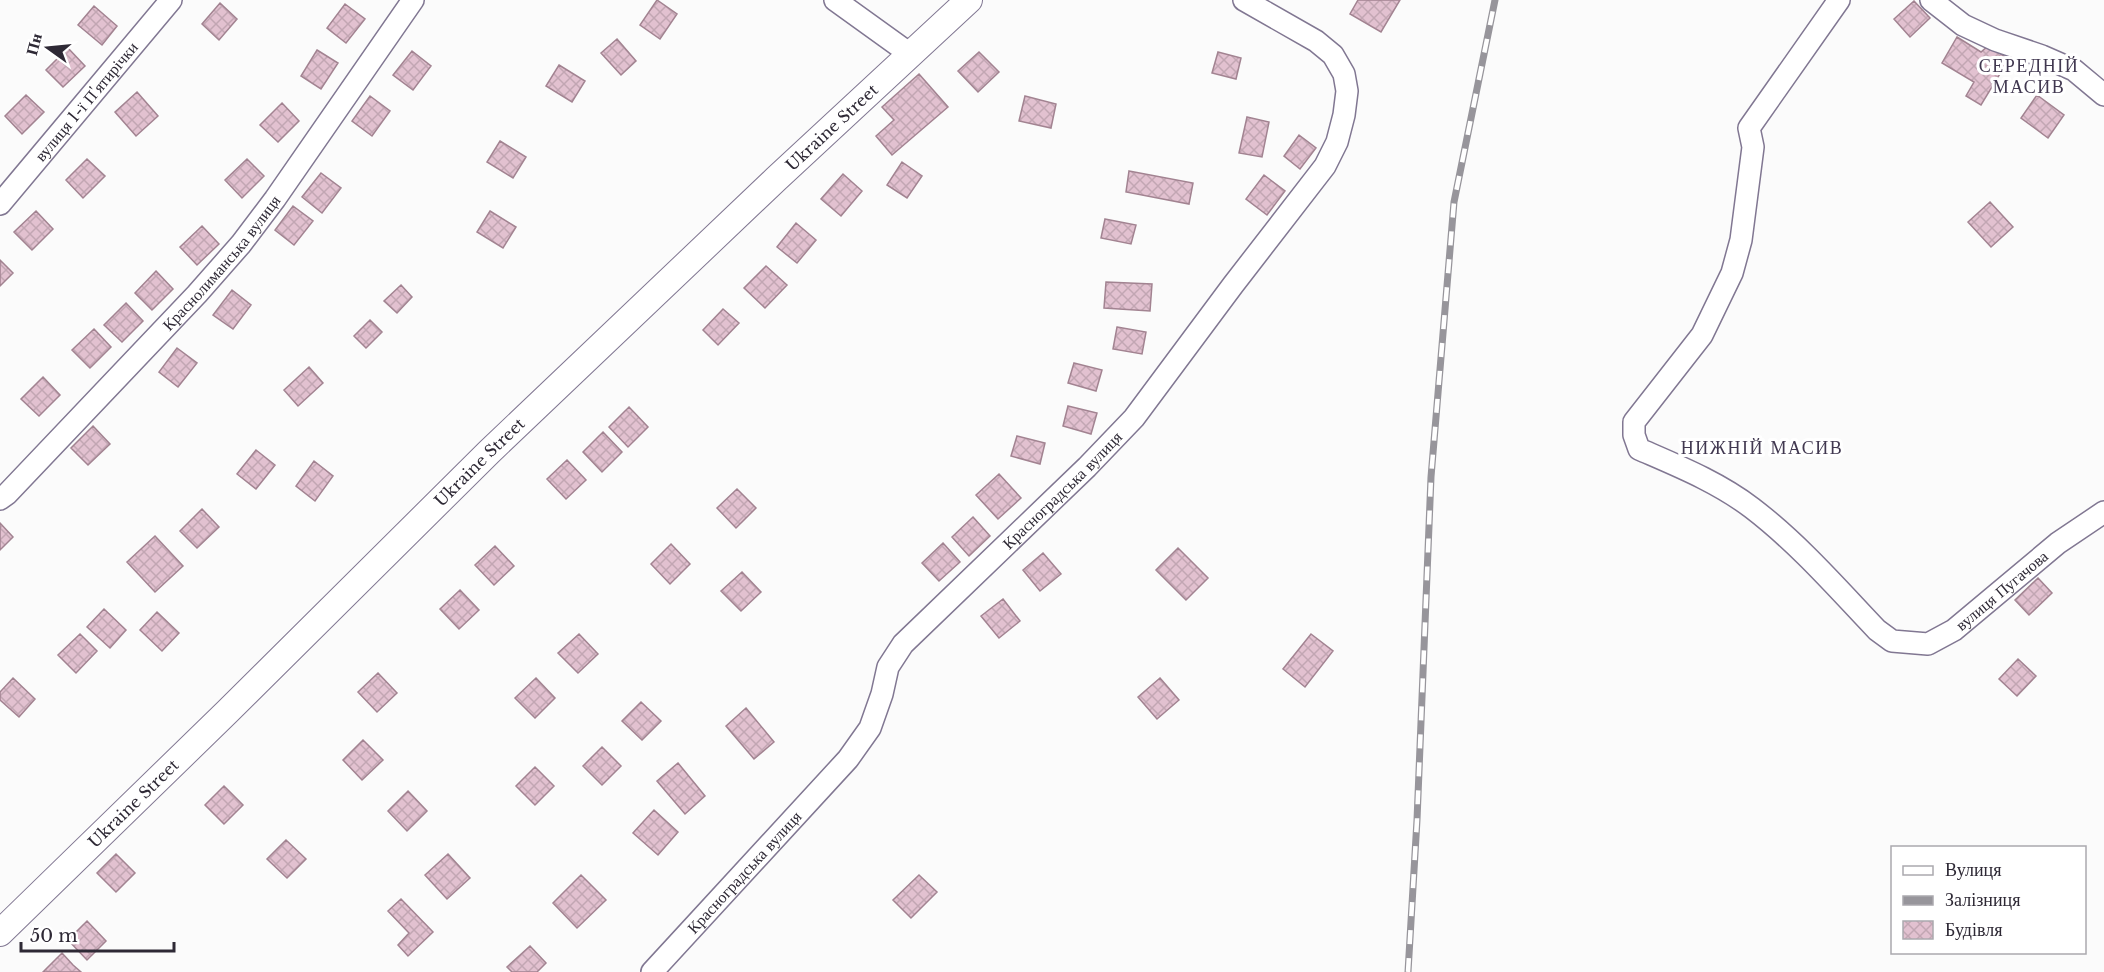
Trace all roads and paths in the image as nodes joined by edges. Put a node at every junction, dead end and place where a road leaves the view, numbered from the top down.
1 (171, 0) edge
2 (413, 0) edge
3 (835, 0) edge
4 (969, 0) edge
5 (1244, 0) edge
6 (1839, 0) edge
7 (1931, 0) edge
8 (910, 54) junction
9 (2104, 95) edge
10 (0, 204) edge
11 (0, 499) edge
12 (2104, 512) edge
13 (0, 933) edge
14 (651, 972) edge

1 - 10 street, вулиця 1-ї П'ятирічки
2 - 11 street, Краснолиманська вулиця
3 - 8 street
4 - 8 street, Ukraine Street
5 - 14 street, Красноградська вулиця
6 - 12 street, вулиця Пугачова
7 - 9 street
8 - 13 street, Ukraine Street

